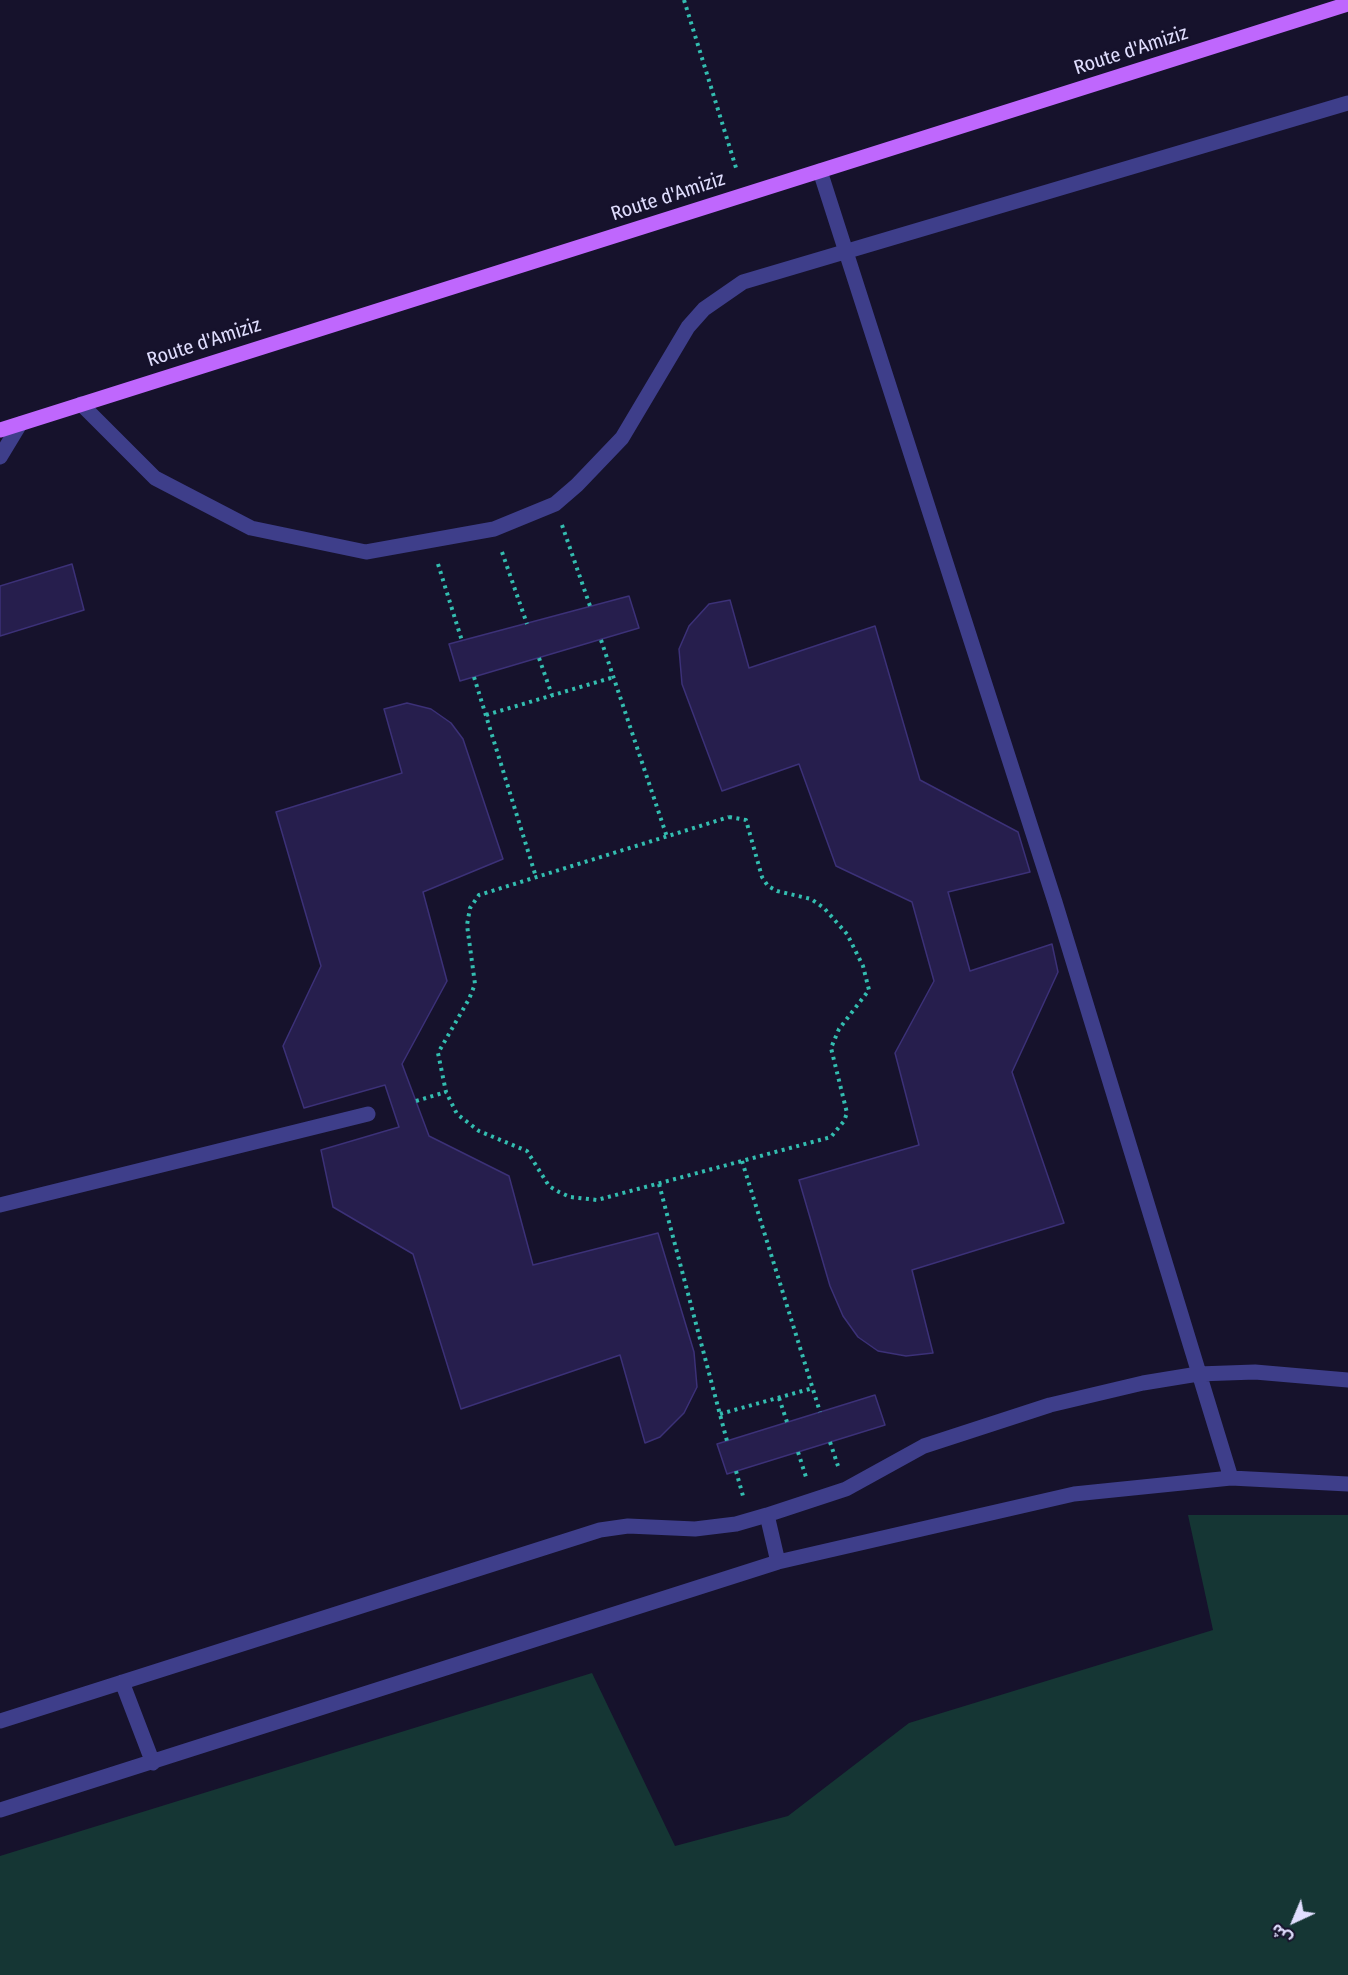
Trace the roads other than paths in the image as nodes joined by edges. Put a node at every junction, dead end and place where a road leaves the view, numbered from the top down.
1 (1348, 4) edge
2 (1348, 103) edge
3 (820, 171) junction
4 (845, 252) junction
5 (81, 404) junction
6 (20, 424) junction
7 (0, 430) edge
8 (0, 457) edge
9 (368, 1114) dead end
10 (0, 1205) edge
11 (1198, 1374) junction
12 (1348, 1380) edge
13 (1231, 1478) junction
14 (1348, 1484) edge
15 (767, 1515) junction
16 (778, 1562) junction
17 (122, 1682) junction
18 (0, 1721) edge
19 (153, 1762) junction
20 (0, 1810) edge

1 - 3 main road, Route d'Amiziz
2 - 4 street
3 - 4 street
3 - 5 main road, Route d'Amiziz
4 - 5 street
4 - 11 street
5 - 6 main road, Route d'Amiziz
6 - 7 main road, Route d'Amiziz
6 - 8 street
9 - 10 street
11 - 12 street
11 - 13 street
11 - 15 street
13 - 14 street
13 - 16 street
15 - 16 street
15 - 17 street
16 - 19 street
17 - 18 street
17 - 19 street
19 - 20 street

